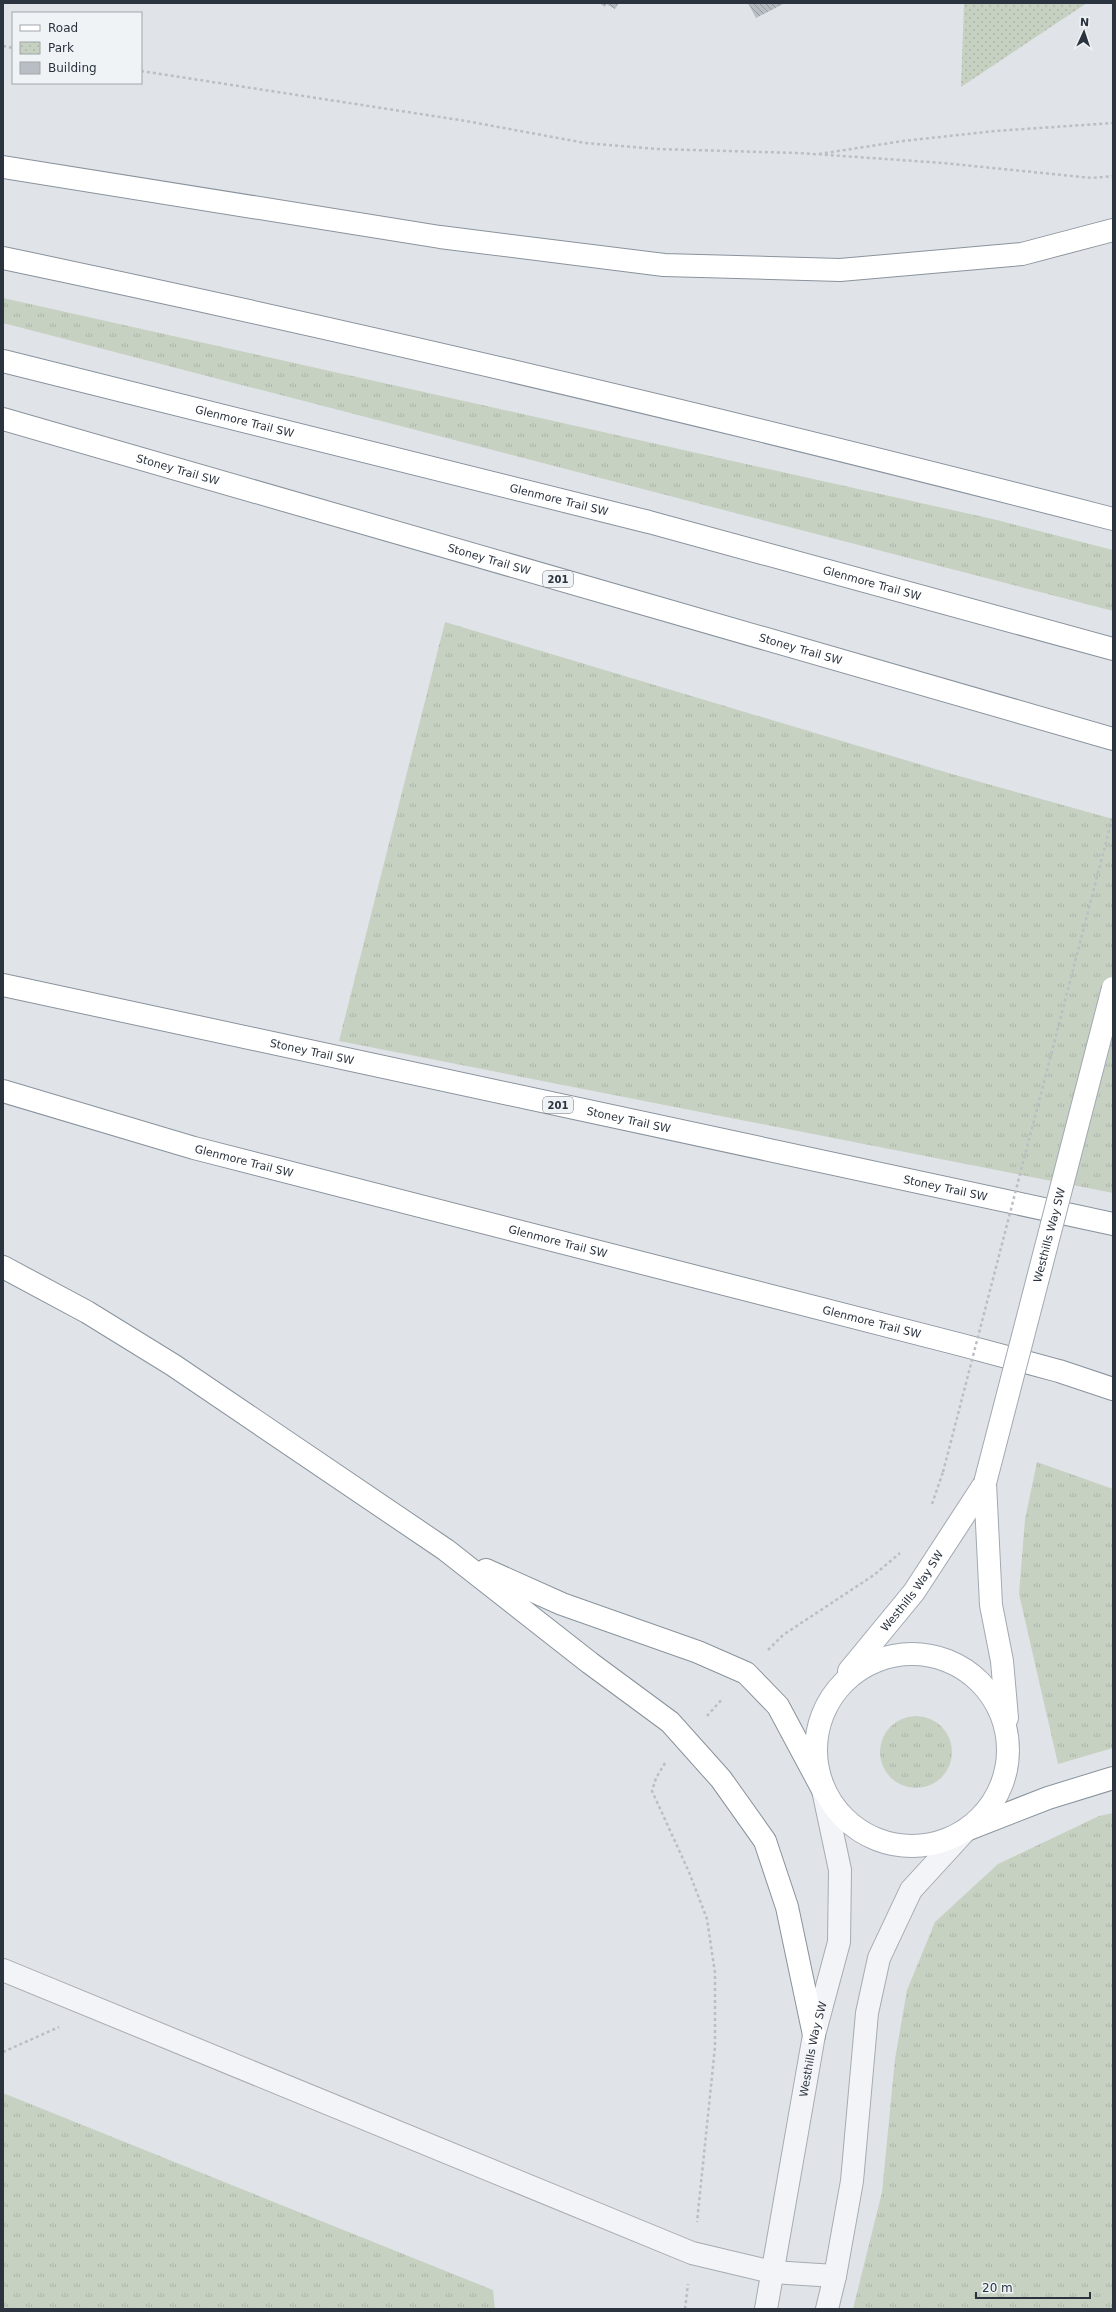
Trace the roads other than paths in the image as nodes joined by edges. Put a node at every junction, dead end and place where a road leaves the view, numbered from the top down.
1 (3, 166) edge
2 (1113, 230) edge
3 (3, 258) edge
4 (3, 361) edge
5 (3, 419) edge
6 (1113, 519) edge
7 (1113, 649) edge
8 (1113, 739) edge
9 (3, 985) edge
10 (1113, 988) edge
11 (3, 1091) edge
12 (1113, 1224) edge
13 (3, 1267) edge
14 (1113, 1389) edge
15 (985, 1483) junction
16 (446, 1550) junction
17 (832, 1694) junction
18 (1008, 1737) junction
19 (1113, 1778) edge
20 (823, 1790) junction
21 (966, 1830) junction
22 (3, 1970) edge
23 (814, 2035) junction
24 (772, 2272) junction
25 (835, 2276) junction
26 (766, 2309) edge
27 (827, 2309) edge

1 - 2 main road
3 - 6 main road
4 - 7 main road, Glenmore Trail SW
5 - 8 main road, Stoney Trail SW / 201
9 - 12 main road, Stoney Trail SW / 201
10 - 15 main road, Westhills Way SW, bridge
11 - 14 main road, Glenmore Trail SW
13 - 16 main road
15 - 17 main road, Westhills Way SW
15 - 18 main road, Westhills Way SW
16 - 20 main road
16 - 23 main road
17 - 18 main road
17 - 20 main road
18 - 21 main road
19 - 21 main road
20 - 21 main road
20 - 23 street, Westhills Way SW
21 - 25 street
22 - 24 street
23 - 24 street, Westhills Way SW
24 - 25 street
24 - 26 street, Westhills Way SW
25 - 27 street

